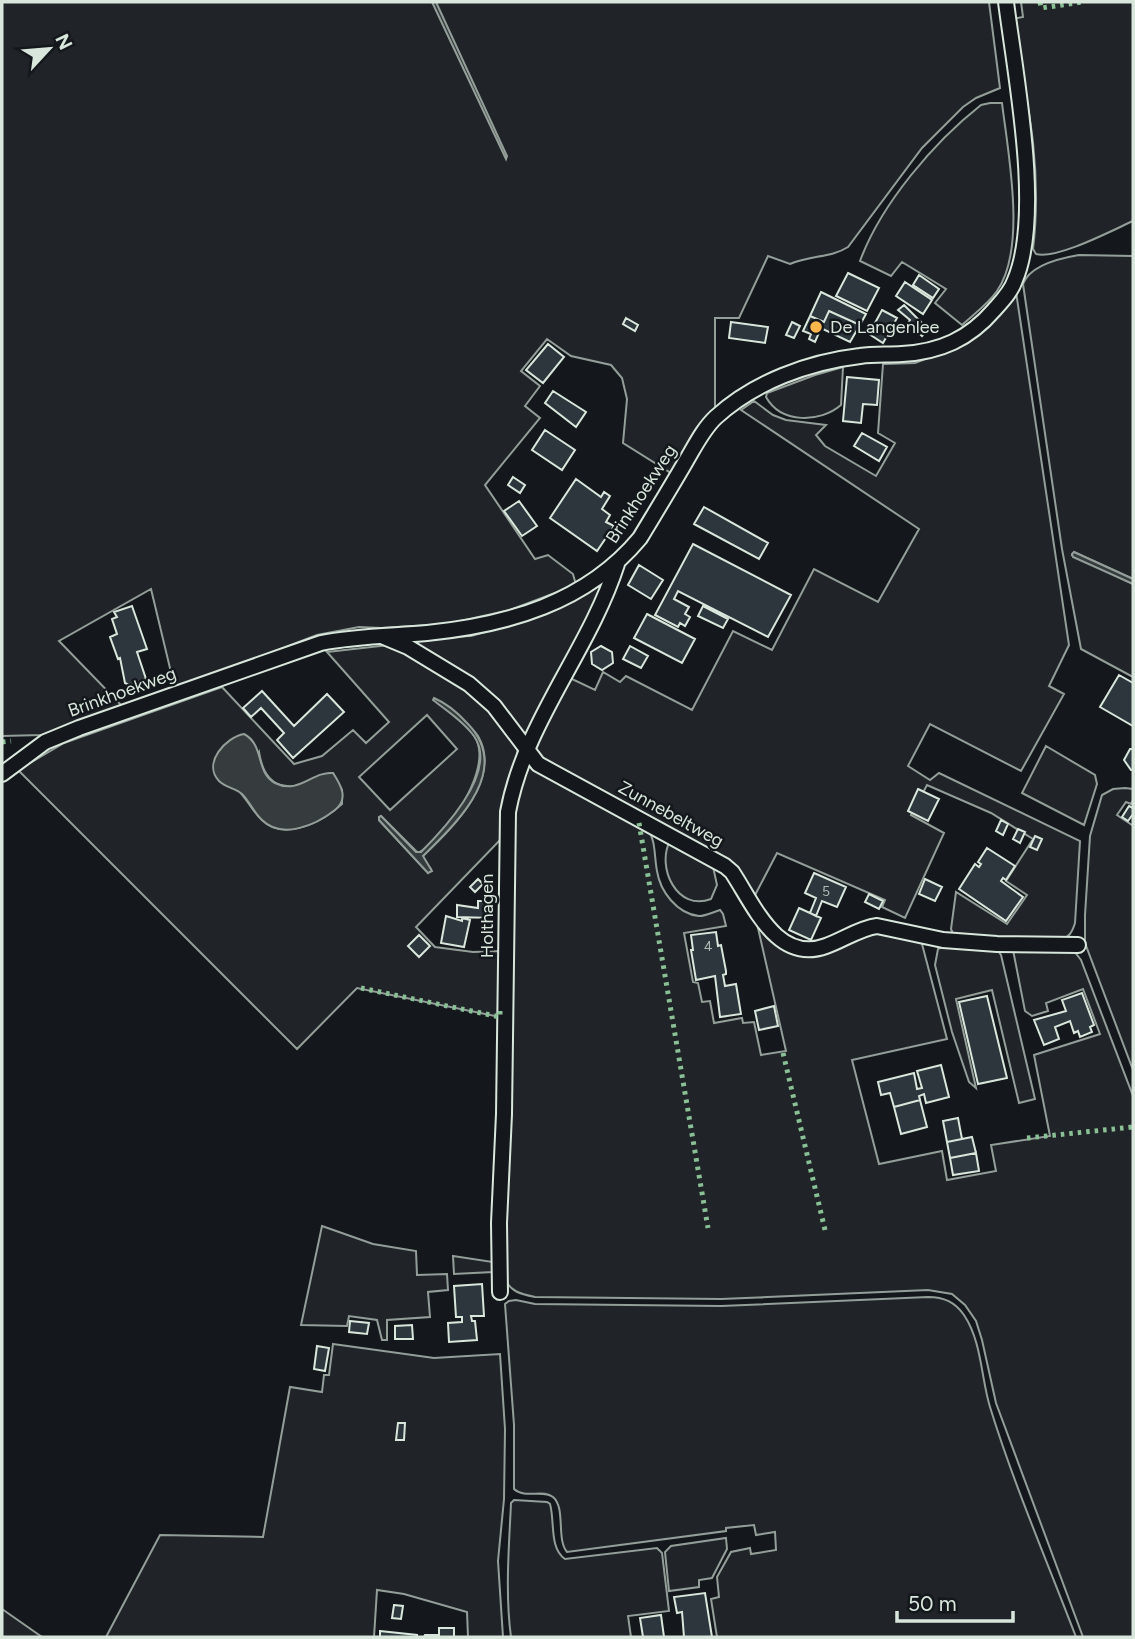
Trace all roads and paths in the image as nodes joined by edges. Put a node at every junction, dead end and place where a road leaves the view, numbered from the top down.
1 (1006, 2) edge
2 (617, 564) junction
3 (383, 636) junction
4 (526, 750) junction
5 (2, 774) edge
6 (1078, 945) dead end
7 (500, 1292) dead end

1 - 2 street, Brinkhoekweg
2 - 3 street, Brinkhoekweg
2 - 4 street, Holthagen
3 - 4 street, Zunnebeltweg
3 - 5 street, Brinkhoekweg
4 - 6 street, Zunnebeltweg
4 - 7 street, Holthagen

